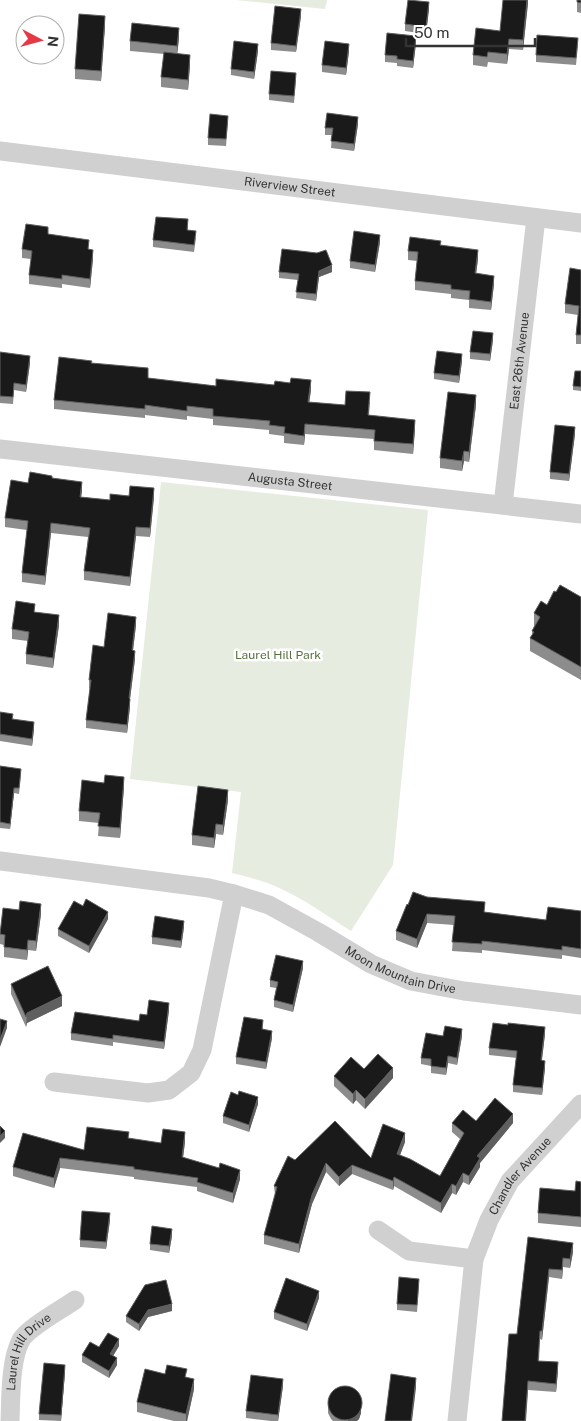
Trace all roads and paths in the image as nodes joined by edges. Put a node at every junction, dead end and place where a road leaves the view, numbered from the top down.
1 (0, 151) edge
2 (536, 218) junction
3 (581, 223) edge
4 (0, 449) edge
5 (503, 505) junction
6 (581, 514) edge
7 (0, 861) edge
8 (234, 894) junction
9 (581, 1005) edge
10 (54, 1082) dead end
11 (581, 1104) edge
12 (378, 1230) dead end
13 (474, 1259) junction
14 (75, 1300) dead end
15 (10, 1421) edge
16 (457, 1421) edge

1 - 2 street, Riverview Street
2 - 3 street, Riverview Street
2 - 5 street, East 26th Avenue
4 - 5 street, Augusta Street
5 - 6 street, Augusta Street
7 - 8 street, Moon Mountain Drive
8 - 9 street, Moon Mountain Drive
8 - 10 street
11 - 13 street, Chandler Avenue
12 - 13 street
13 - 16 street, Chandler Avenue
14 - 15 street, Laurel Hill Drive

